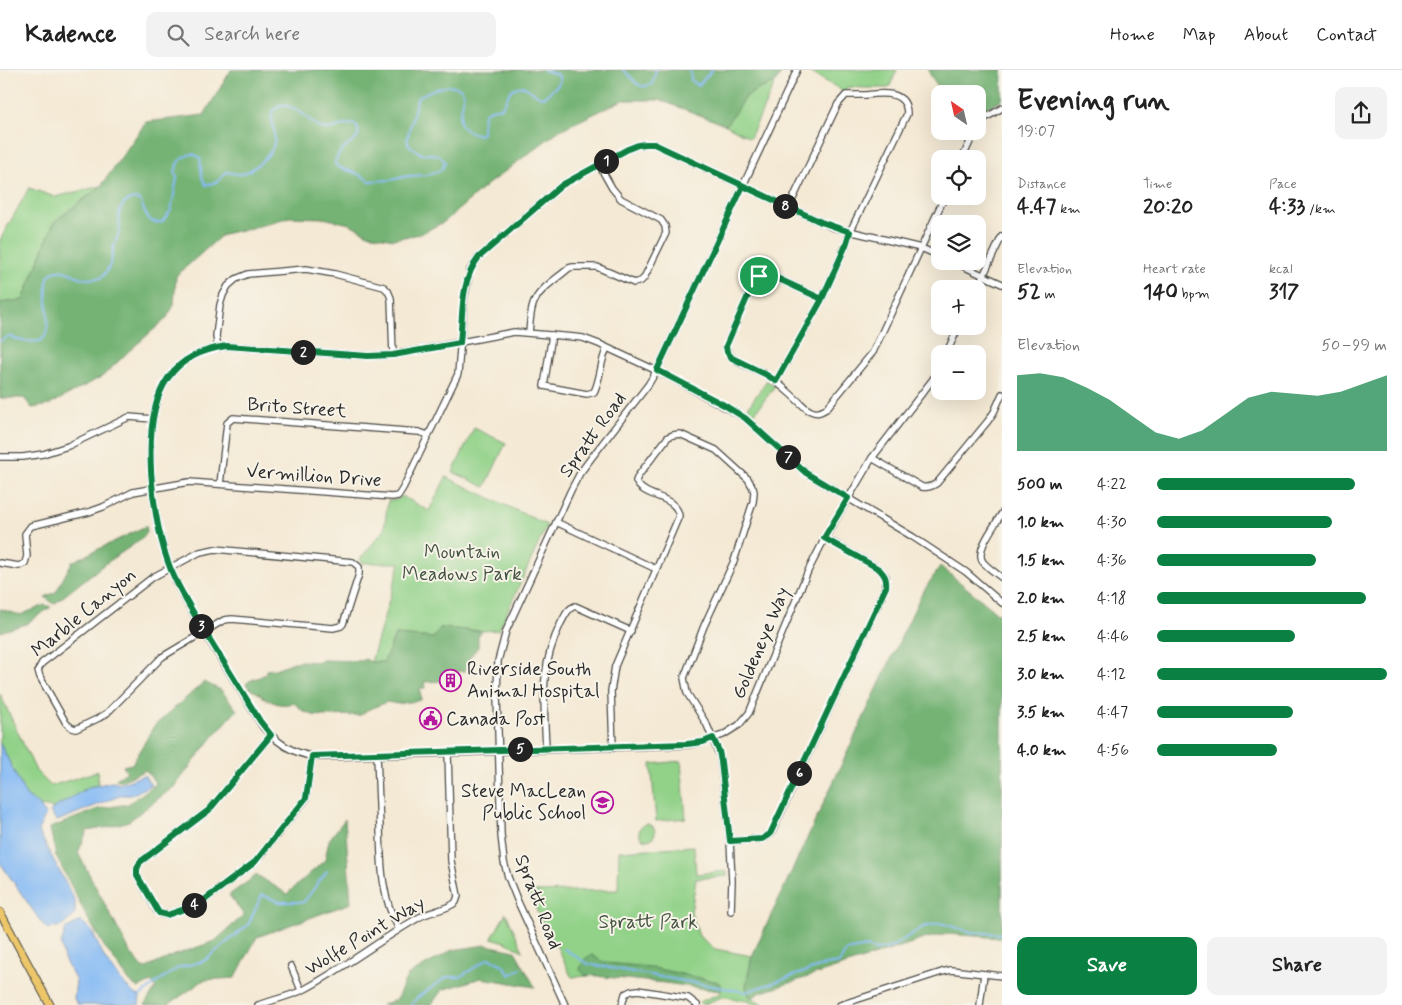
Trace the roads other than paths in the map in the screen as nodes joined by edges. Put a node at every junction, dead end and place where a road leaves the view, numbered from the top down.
1 (797, 70) edge
2 (1002, 108) edge
3 (986, 118) edge
4 (599, 165) junction
5 (743, 186) junction
6 (941, 205) edge
7 (789, 207) junction
8 (850, 232) junction
9 (1002, 236) edge
10 (921, 248) junction
11 (931, 252) edge
12 (971, 270) edge
13 (984, 276) junction
14 (982, 280) edge
15 (1002, 284) edge
16 (822, 299) junction
17 (529, 332) junction
18 (552, 335) junction
19 (460, 343) junction
20 (218, 348) junction
21 (607, 348) junction
22 (393, 355) junction
23 (657, 370) junction
24 (776, 381) junction
25 (931, 383) edge
26 (1002, 394) edge
27 (153, 419) junction
28 (428, 435) junction
29 (0, 457) edge
30 (872, 458) junction
31 (220, 484) junction
32 (152, 488) junction
33 (848, 498) junction
34 (1002, 513) edge
35 (556, 522) junction
36 (824, 538) junction
37 (0, 563) edge
38 (170, 568) junction
39 (656, 569) junction
40 (1002, 578) edge
41 (1002, 603) edge
42 (204, 631) junction
43 (631, 631) junction
44 (271, 735) junction
45 (713, 738) junction
46 (546, 748) junction
47 (613, 748) junction
48 (499, 750) junction
49 (448, 752) junction
50 (377, 755) junction
51 (312, 756) junction
52 (730, 841) junction
53 (731, 911) dead end
54 (0, 912) edge
55 (2, 922) edge
56 (399, 929) junction
57 (291, 966) dead end
58 (984, 974) junction
59 (1002, 976) edge
60 (301, 990) junction
61 (852, 1003) edge
62 (50, 1005) edge
63 (258, 1005) edge
64 (565, 1005) edge
65 (622, 1005) edge
66 (697, 1005) edge
67 (840, 1005) edge
68 (980, 1005) edge

1 - 5 street, Spratt Road
2 - 3 street
4 - 5 street, Vermillion Drive
4 - 17 street
4 - 19 street, Vermillion Drive
5 - 7 street, Vermillion Drive
5 - 23 street, Spratt Road
6 - 10 street
7 - 8 street, Vermillion Drive
7 - 8 street
8 - 10 street, Vermillion Drive
8 - 16 street
9 - 13 street
10 - 11 street, Vermillion Drive
10 - 24 street
12 - 13 street
13 - 14 street
13 - 15 street
16 - 24 street
16 - 24 street
17 - 18 street, Goldeneye Way
17 - 19 street, Goldeneye Way
18 - 21 street, Goldeneye Way
18 - 21 street
19 - 22 street, Goldeneye Way
19 - 28 street, Vermillion Drive
20 - 22 street, Goldeneye Way
20 - 22 street
20 - 27 street, Goldeneye Way
21 - 23 street, Goldeneye Way
23 - 33 street, Goldeneye Way
23 - 35 street, Spratt Road
25 - 30 street, Goldeneye Way
26 - 30 street
27 - 29 street
27 - 32 street, Goldeneye Way
28 - 31 street, Vermillion Drive
28 - 31 street, Brito Street
30 - 33 street, Goldeneye Way
31 - 32 street, Vermillion Drive
32 - 37 street, Vermillion Drive
32 - 38 street, Goldeneye Way
33 - 36 street, Goldeneye Way
33 - 41 street, Goldeneye Way
34 - 40 street
35 - 39 street
35 - 48 street, Spratt Road
36 - 45 street, Goldeneye Way
36 - 52 street
38 - 42 street, Goldeneye Way
38 - 42 street
38 - 42 street, Marble Canyon
39 - 43 street
39 - 45 street
42 - 44 street, Goldeneye Way
43 - 46 street
43 - 47 street
44 - 51 street, Goldeneye Way
44 - 51 street
45 - 47 street, Goldeneye Way
45 - 52 street
46 - 47 street, Goldeneye Way
46 - 48 street, Goldeneye Way
48 - 49 street, Goldeneye Way
48 - 64 street, Spratt Road
49 - 50 street, Goldeneye Way
49 - 56 street, Wolfe Point Way
50 - 51 street, Goldeneye Way
50 - 56 street
52 - 53 street
54 - 55 main road
55 - 62 main road
56 - 60 street, Wolfe Point Way
57 - 60 street
58 - 59 street
58 - 61 street
58 - 68 street
60 - 63 street, Wolfe Point Way
61 - 67 street
65 - 66 street

